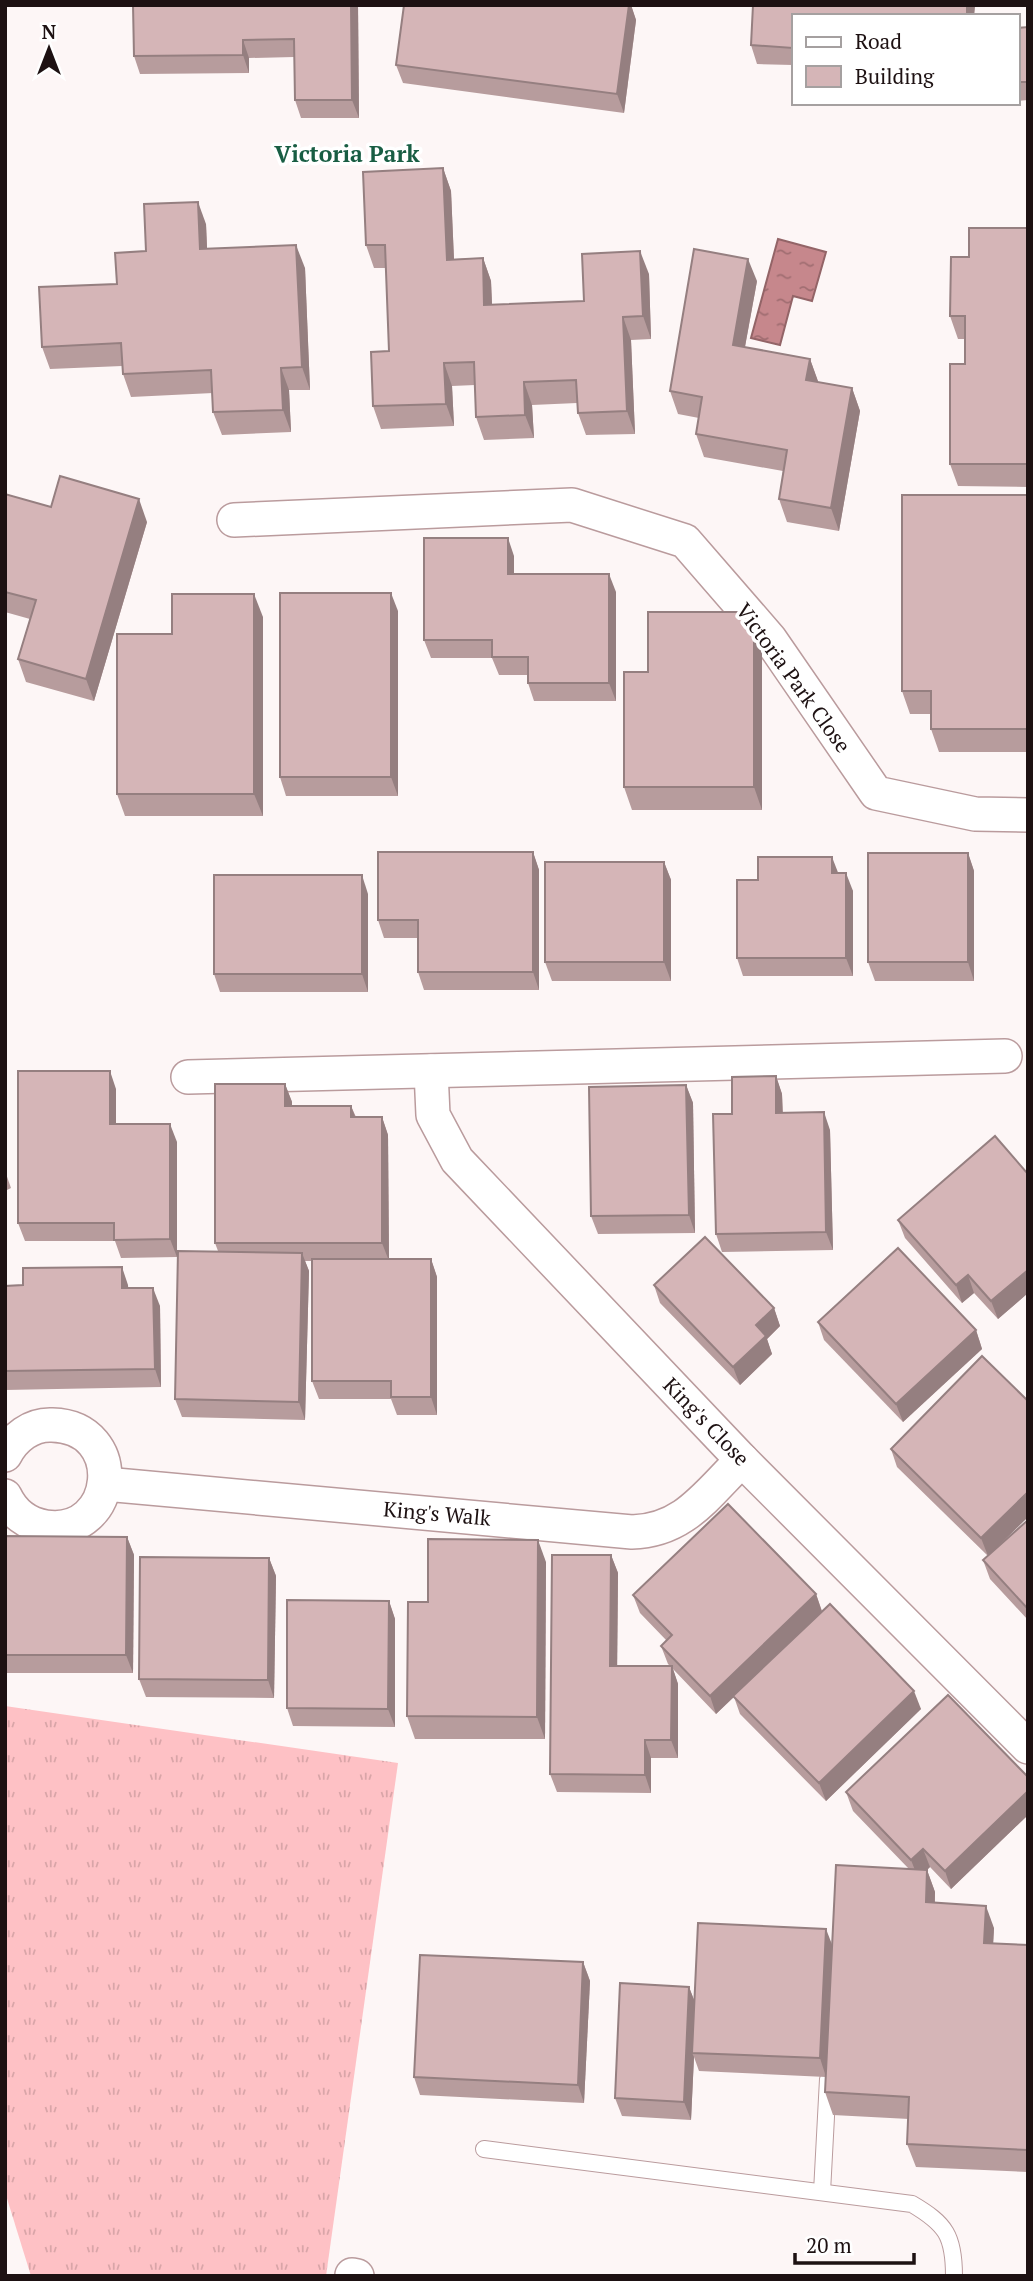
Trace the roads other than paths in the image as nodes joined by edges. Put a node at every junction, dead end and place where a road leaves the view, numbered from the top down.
1 (234, 520) dead end
2 (1028, 815) edge
3 (1004, 1056) dead end
4 (431, 1071) junction
5 (188, 1077) dead end
6 (5, 1455) edge
7 (742, 1460) junction
8 (105, 1485) junction
9 (5, 1496) edge
10 (1028, 1747) edge
11 (829, 2069) edge
12 (484, 2149) dead end
13 (822, 2192) junction
14 (954, 2276) edge

1 - 2 street, Victoria Park Close
3 - 4 street
4 - 5 street
4 - 7 street, King's Close
6 - 8 street
7 - 8 street, King's Walk
7 - 10 street, King's Close
8 - 9 street
11 - 13 lane
12 - 13 lane
13 - 14 lane

